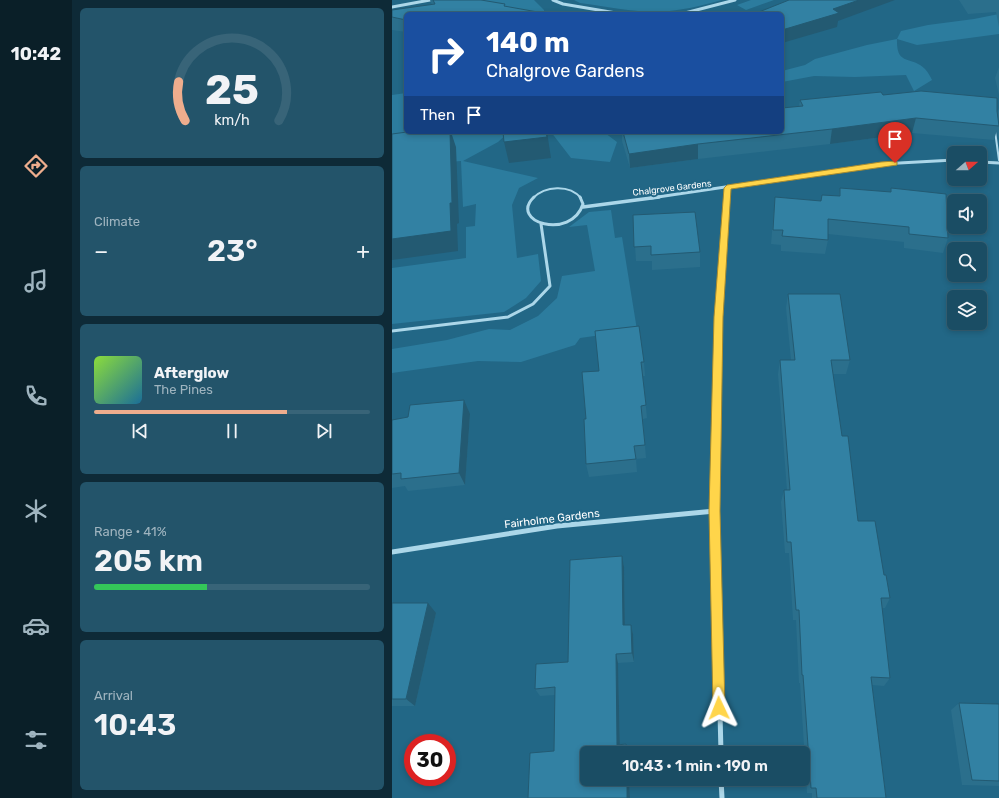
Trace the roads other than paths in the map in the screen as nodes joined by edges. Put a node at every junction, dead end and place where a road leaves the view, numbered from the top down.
1 (430, 0) edge
2 (553, 0) edge
3 (735, 0) edge
4 (392, 7) edge
5 (610, 12) edge
6 (689, 12) edge
7 (994, 125) edge
8 (947, 160) edge
9 (987, 162) edge
10 (999, 162) edge
11 (727, 188) junction
12 (583, 207) junction
13 (541, 224) junction
14 (392, 331) edge
15 (714, 511) junction
16 (392, 552) edge
17 (720, 746) edge
18 (721, 786) edge
19 (722, 798) edge

1 - 4 street
2 - 5 street
3 - 6 street
7 - 10 lane
8 - 11 street, Chalgrove Gardens
9 - 10 street
11 - 12 street, Chalgrove Gardens
11 - 15 street
12 - 13 lane
12 - 13 lane
13 - 14 lane
15 - 16 street, Fairholme Gardens
15 - 17 street
18 - 19 street

